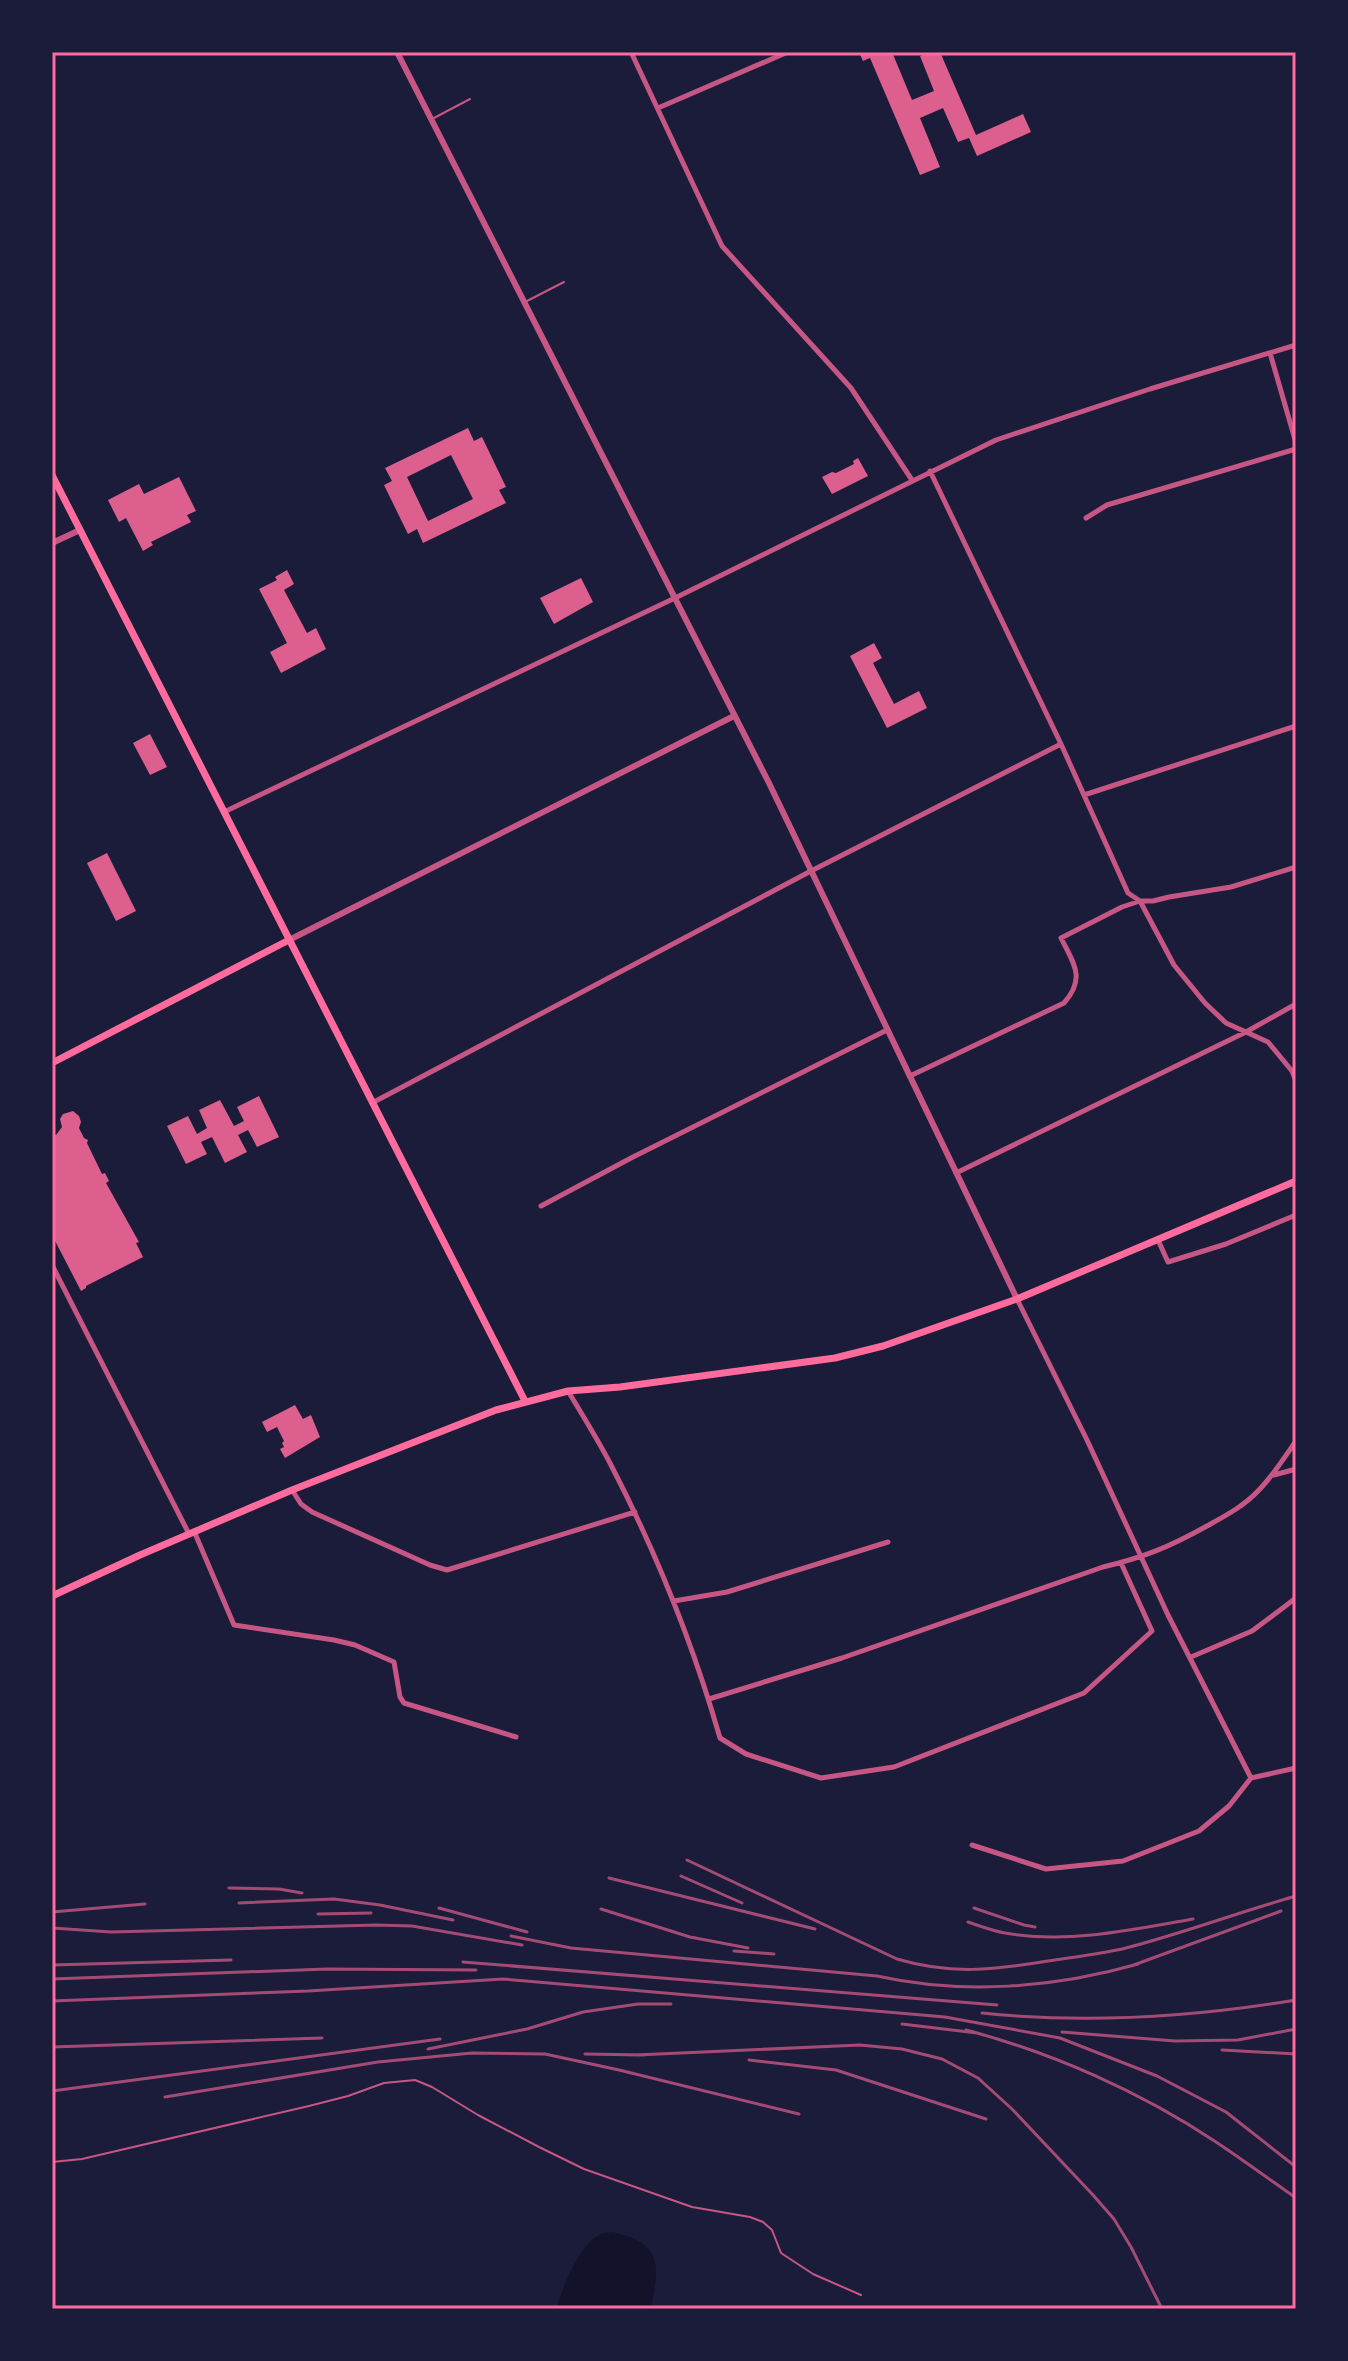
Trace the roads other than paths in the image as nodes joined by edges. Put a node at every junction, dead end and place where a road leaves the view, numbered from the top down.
1 (397, 52) edge
2 (631, 52) edge
3 (788, 52) edge
4 (470, 99) dead end
5 (658, 108) junction
6 (431, 120) junction
7 (564, 282) dead end
8 (524, 303) junction
9 (1296, 345) edge
10 (1270, 353) junction
11 (1296, 446) edge
12 (930, 471) junction
13 (52, 475) edge
14 (912, 480) junction
15 (1086, 518) dead end
16 (80, 530) junction
17 (52, 543) edge
18 (675, 598) junction
19 (734, 716) junction
20 (1296, 726) edge
21 (1061, 744) junction
22 (1084, 795) junction
23 (224, 812) junction
24 (1296, 867) edge
25 (811, 871) junction
26 (1140, 901) junction
27 (289, 940) junction
28 (1296, 1004) edge
29 (887, 1030) junction
30 (1246, 1032) junction
31 (52, 1063) edge
32 (910, 1076) junction
33 (1296, 1081) edge
34 (372, 1103) junction
35 (956, 1173) junction
36 (1296, 1181) edge
37 (541, 1206) dead end
38 (1296, 1215) edge
39 (1158, 1240) junction
40 (52, 1265) edge
41 (1017, 1299) junction
42 (568, 1391) junction
43 (525, 1401) junction
44 (1296, 1441) edge
45 (1296, 1469) edge
46 (1271, 1476) junction
47 (292, 1490) junction
48 (635, 1512) junction
49 (192, 1532) junction
50 (888, 1542) dead end
51 (1141, 1558) junction
52 (1121, 1563) junction
53 (52, 1596) edge
54 (1296, 1598) edge
55 (674, 1601) junction
56 (1191, 1657) junction
57 (709, 1699) junction
58 (516, 1737) dead end
59 (1296, 1768) edge
60 (1251, 1778) junction
61 (972, 1845) dead end
62 (52, 2162) edge
63 (861, 2295) dead end

1 - 6 street
2 - 5 street
3 - 5 street
4 - 6 lane
5 - 14 street
6 - 8 street
7 - 8 lane
8 - 18 street
9 - 10 street
10 - 11 street
10 - 12 street
11 - 15 street
12 - 14 street
12 - 21 street
13 - 16 main road
14 - 18 street
16 - 17 street
16 - 23 main road
18 - 19 street
18 - 23 street
19 - 25 street
19 - 27 street
20 - 22 street
21 - 22 street
21 - 25 street
22 - 26 street
23 - 27 main road
24 - 26 street
25 - 29 street
25 - 34 street
26 - 30 street
26 - 32 street
27 - 31 main road
27 - 34 main road
28 - 30 street
29 - 32 street
29 - 37 street
30 - 33 street
30 - 35 street
32 - 35 street
34 - 43 main road
35 - 41 street
36 - 39 main road
38 - 39 street
39 - 41 main road
40 - 49 street
41 - 42 main road
41 - 51 street
42 - 43 main road
42 - 48 street
43 - 47 main road
44 - 46 street
45 - 46 street
46 - 51 street
47 - 48 street
47 - 49 main road
48 - 55 street
49 - 53 main road
49 - 58 street
50 - 55 street
51 - 52 street
51 - 56 street
52 - 57 street
52 - 57 street
54 - 56 street
55 - 57 street
56 - 60 street
59 - 60 street
60 - 61 street
62 - 63 lane

